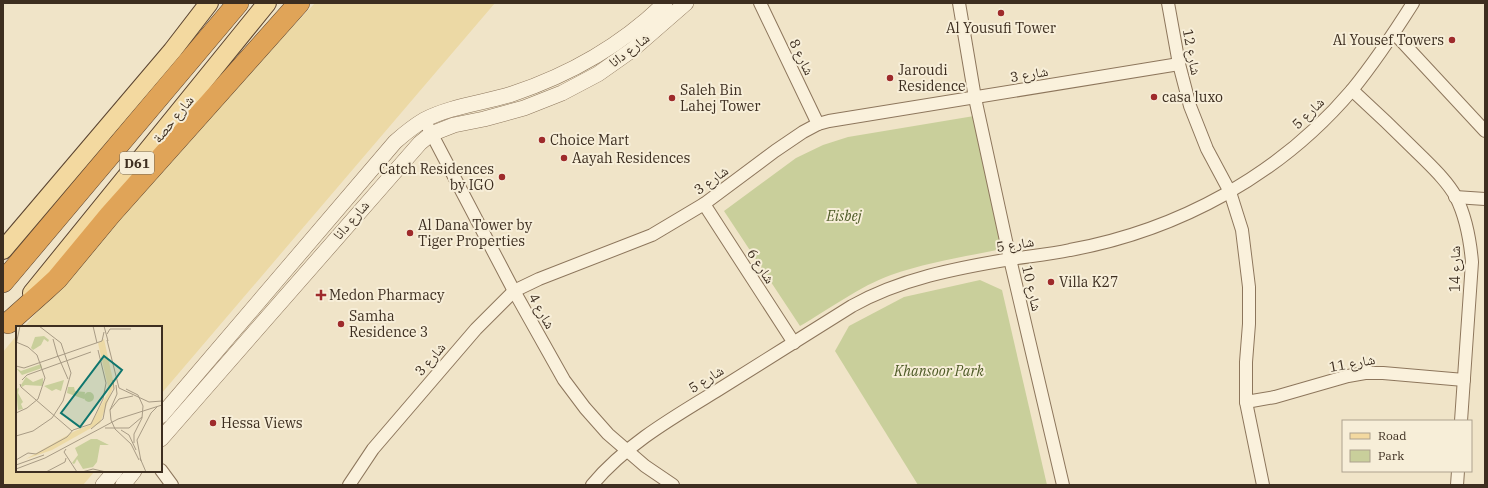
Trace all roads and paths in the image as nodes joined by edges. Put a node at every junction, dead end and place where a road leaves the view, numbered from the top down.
1 (209, 3) edge
2 (238, 3) edge
3 (267, 3) edge
4 (299, 3) edge
5 (665, 3) edge
6 (686, 3) edge
7 (760, 3) edge
8 (959, 3) edge
9 (1168, 3) edge
10 (1413, 3) edge
11 (1394, 33) junction
12 (1178, 64) junction
13 (1352, 90) junction
14 (975, 98) junction
15 (425, 120) junction
16 (818, 124) junction
17 (1485, 130) edge
18 (431, 134) junction
19 (1230, 192) junction
20 (1455, 197) junction
21 (1485, 198) edge
22 (704, 204) junction
23 (3, 250) edge
24 (1010, 259) junction
25 (3, 282) edge
26 (514, 291) junction
27 (5, 326) edge
28 (794, 343) junction
29 (1464, 380) junction
30 (1246, 402) junction
31 (162, 415) edge
32 (1461, 420) edge
33 (162, 439) edge
34 (627, 451) junction
35 (162, 471) edge
36 (114, 472) edge
37 (133, 472) edge
38 (1458, 472) edge
39 (103, 485) edge
40 (122, 485) edge
41 (172, 485) edge
42 (349, 485) edge
43 (592, 485) edge
44 (673, 485) edge
45 (1063, 485) edge
46 (1263, 485) edge
47 (1457, 485) edge

1 - 23 main road
2 - 25 highway
3 - 27 main road, شارع حصة / D61
4 - 27 highway
5 - 15 street, شارع دانا
6 - 18 street, شارع دانا
7 - 16 street, شارع 8
8 - 14 street, شارع 10
9 - 12 street, شارع 12
10 - 11 street, شارع 5
11 - 13 street, شارع 5
11 - 17 street
12 - 14 street, شارع 3
12 - 19 street, شارع 12
13 - 19 street, شارع 5
13 - 20 street, شارع 14
14 - 16 street, شارع 3
14 - 24 street, شارع 10
15 - 18 street, شارع 4
15 - 31 street, شارع دانا
16 - 22 street, شارع 3
18 - 26 street, شارع 4
18 - 33 street, شارع دانا
19 - 24 street, شارع 5
19 - 30 street, شارع 12
20 - 21 street
20 - 29 street, شارع 14
22 - 26 street, شارع 3
22 - 28 street, شارع 6
24 - 28 street, شارع 5
24 - 45 street, شارع 10
26 - 34 street, شارع 4
26 - 42 street, شارع 3
28 - 34 street, شارع 5
29 - 30 street, شارع 11
29 - 32 street, شارع 14
30 - 46 street, شارع 12
34 - 43 street, شارع 5
34 - 44 street, شارع 4
35 - 41 street
36 - 39 street
37 - 40 street
38 - 47 street

